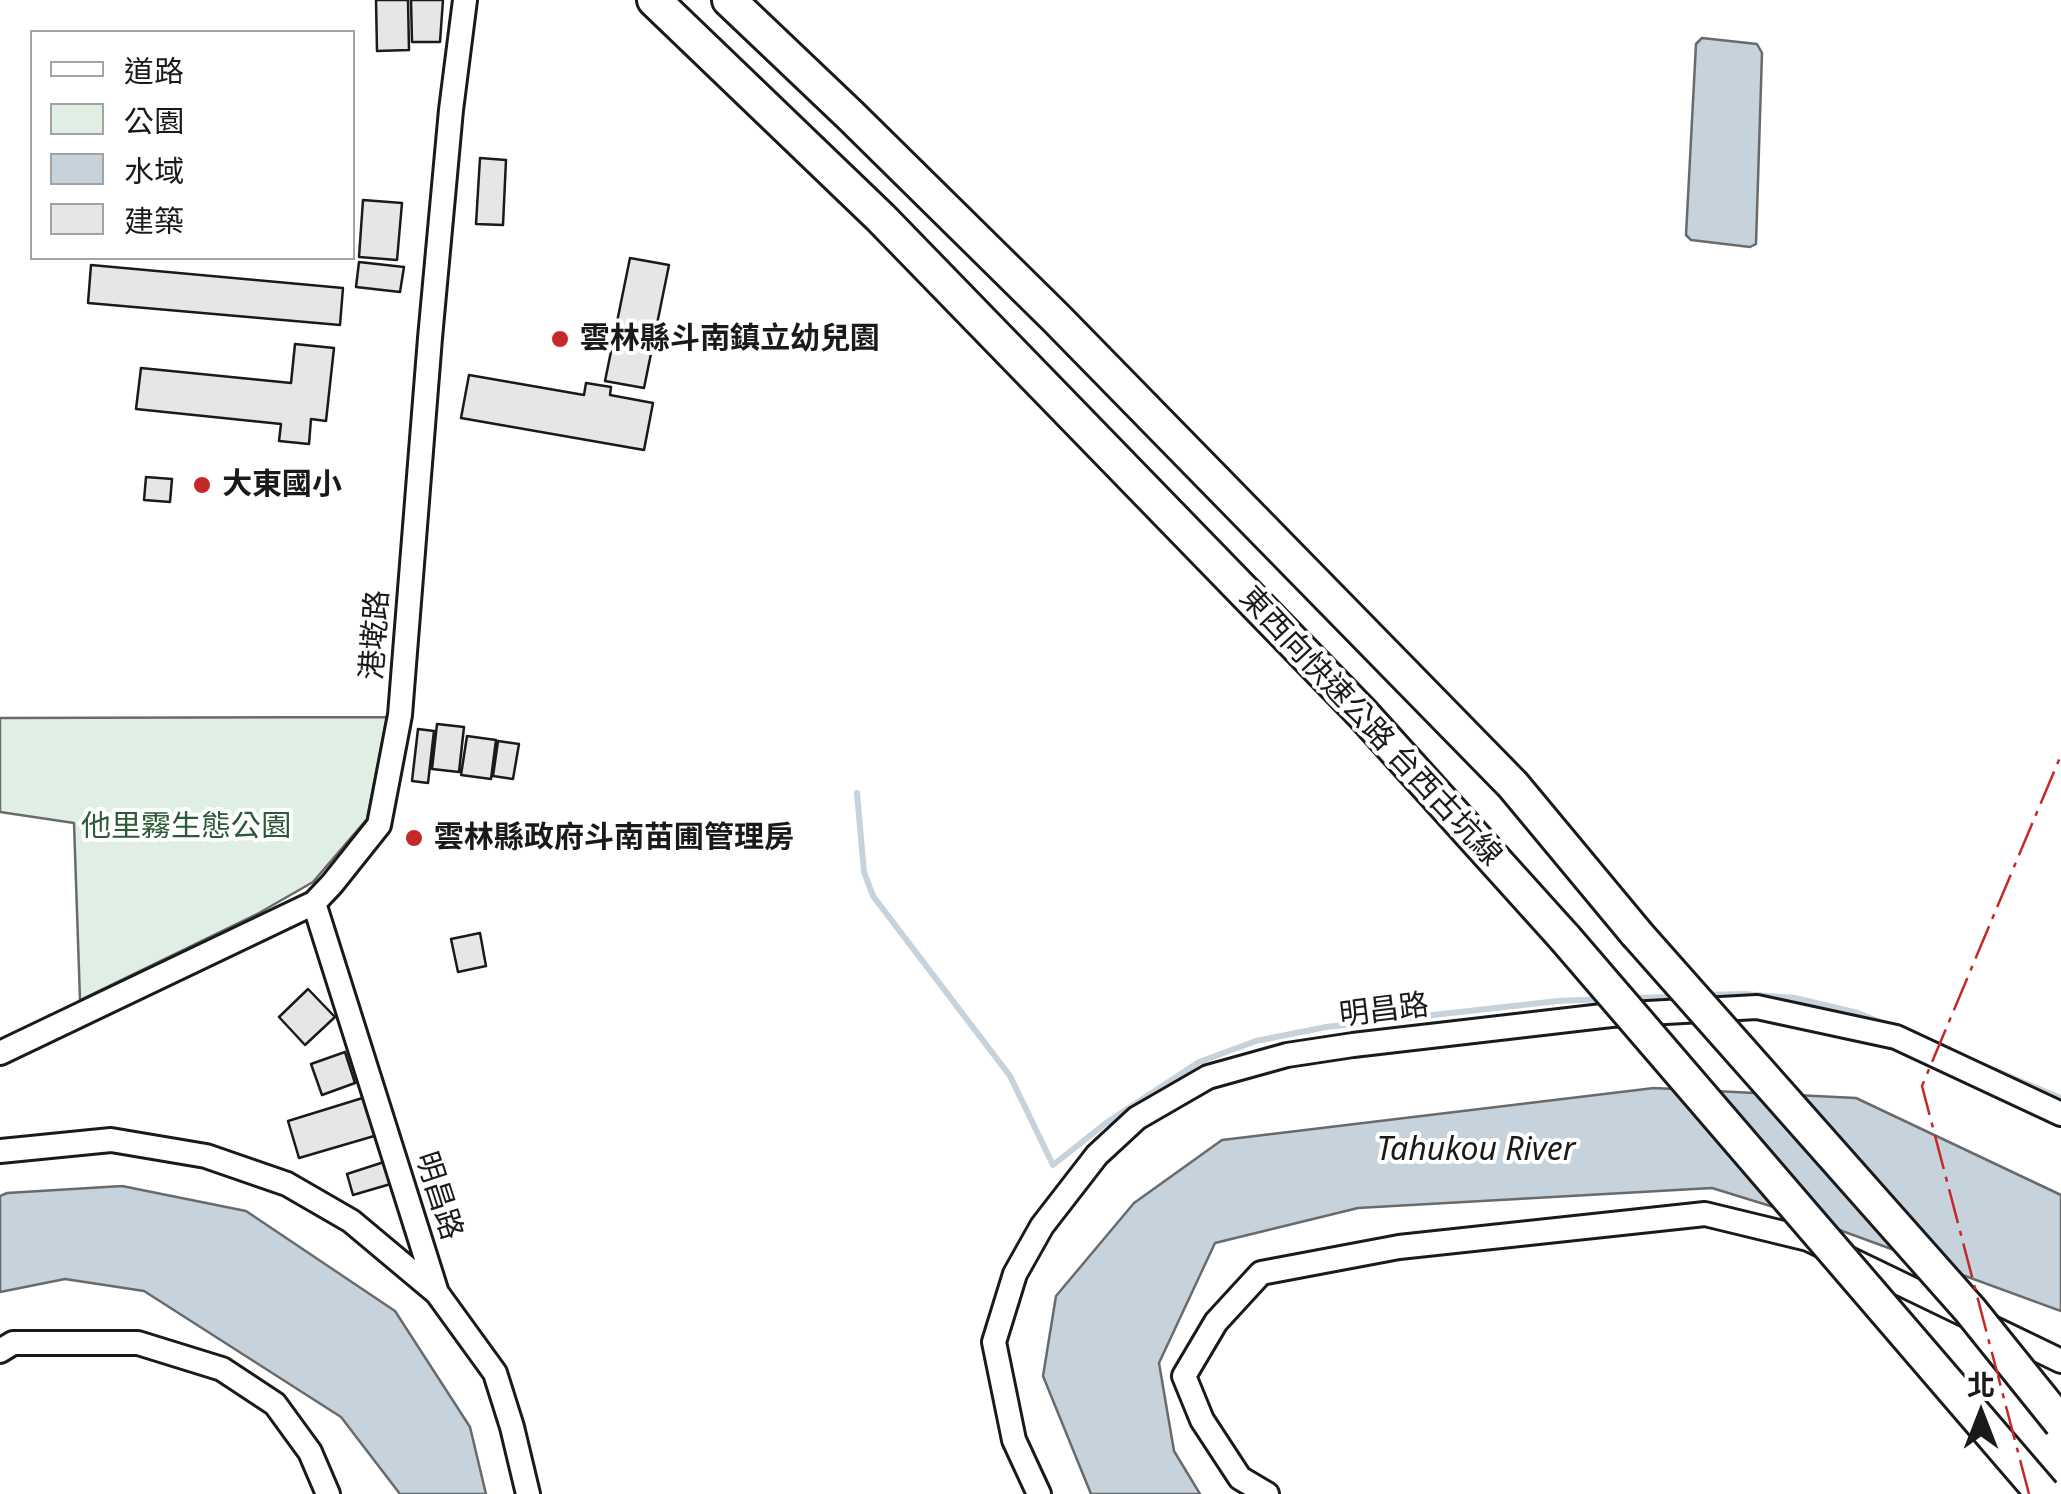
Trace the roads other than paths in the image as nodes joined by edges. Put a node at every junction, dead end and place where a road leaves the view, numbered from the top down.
1 (465, 0) edge
2 (654, 0) edge
3 (729, 0) edge
4 (314, 903) junction
5 (0, 1053) edge
6 (2061, 1114) edge
7 (0, 1151) edge
8 (437, 1294) junction
9 (0, 1352) edge
10 (2061, 1360) edge
11 (2061, 1423) edge
12 (328, 1494) edge
13 (528, 1494) edge
14 (1039, 1494) edge
15 (1267, 1494) edge
16 (2042, 1494) edge

1 - 4 street, 港墘路
2 - 16 highway, 東西向快速公路 台西古坑線, bridge
3 - 11 highway, 東西向快速公路 台西古坑線, bridge
4 - 5 street, 港墘路
4 - 8 street, 明昌路
6 - 14 street, 明昌路
7 - 8 street
8 - 13 street, 明昌路
9 - 12 street
10 - 15 street

